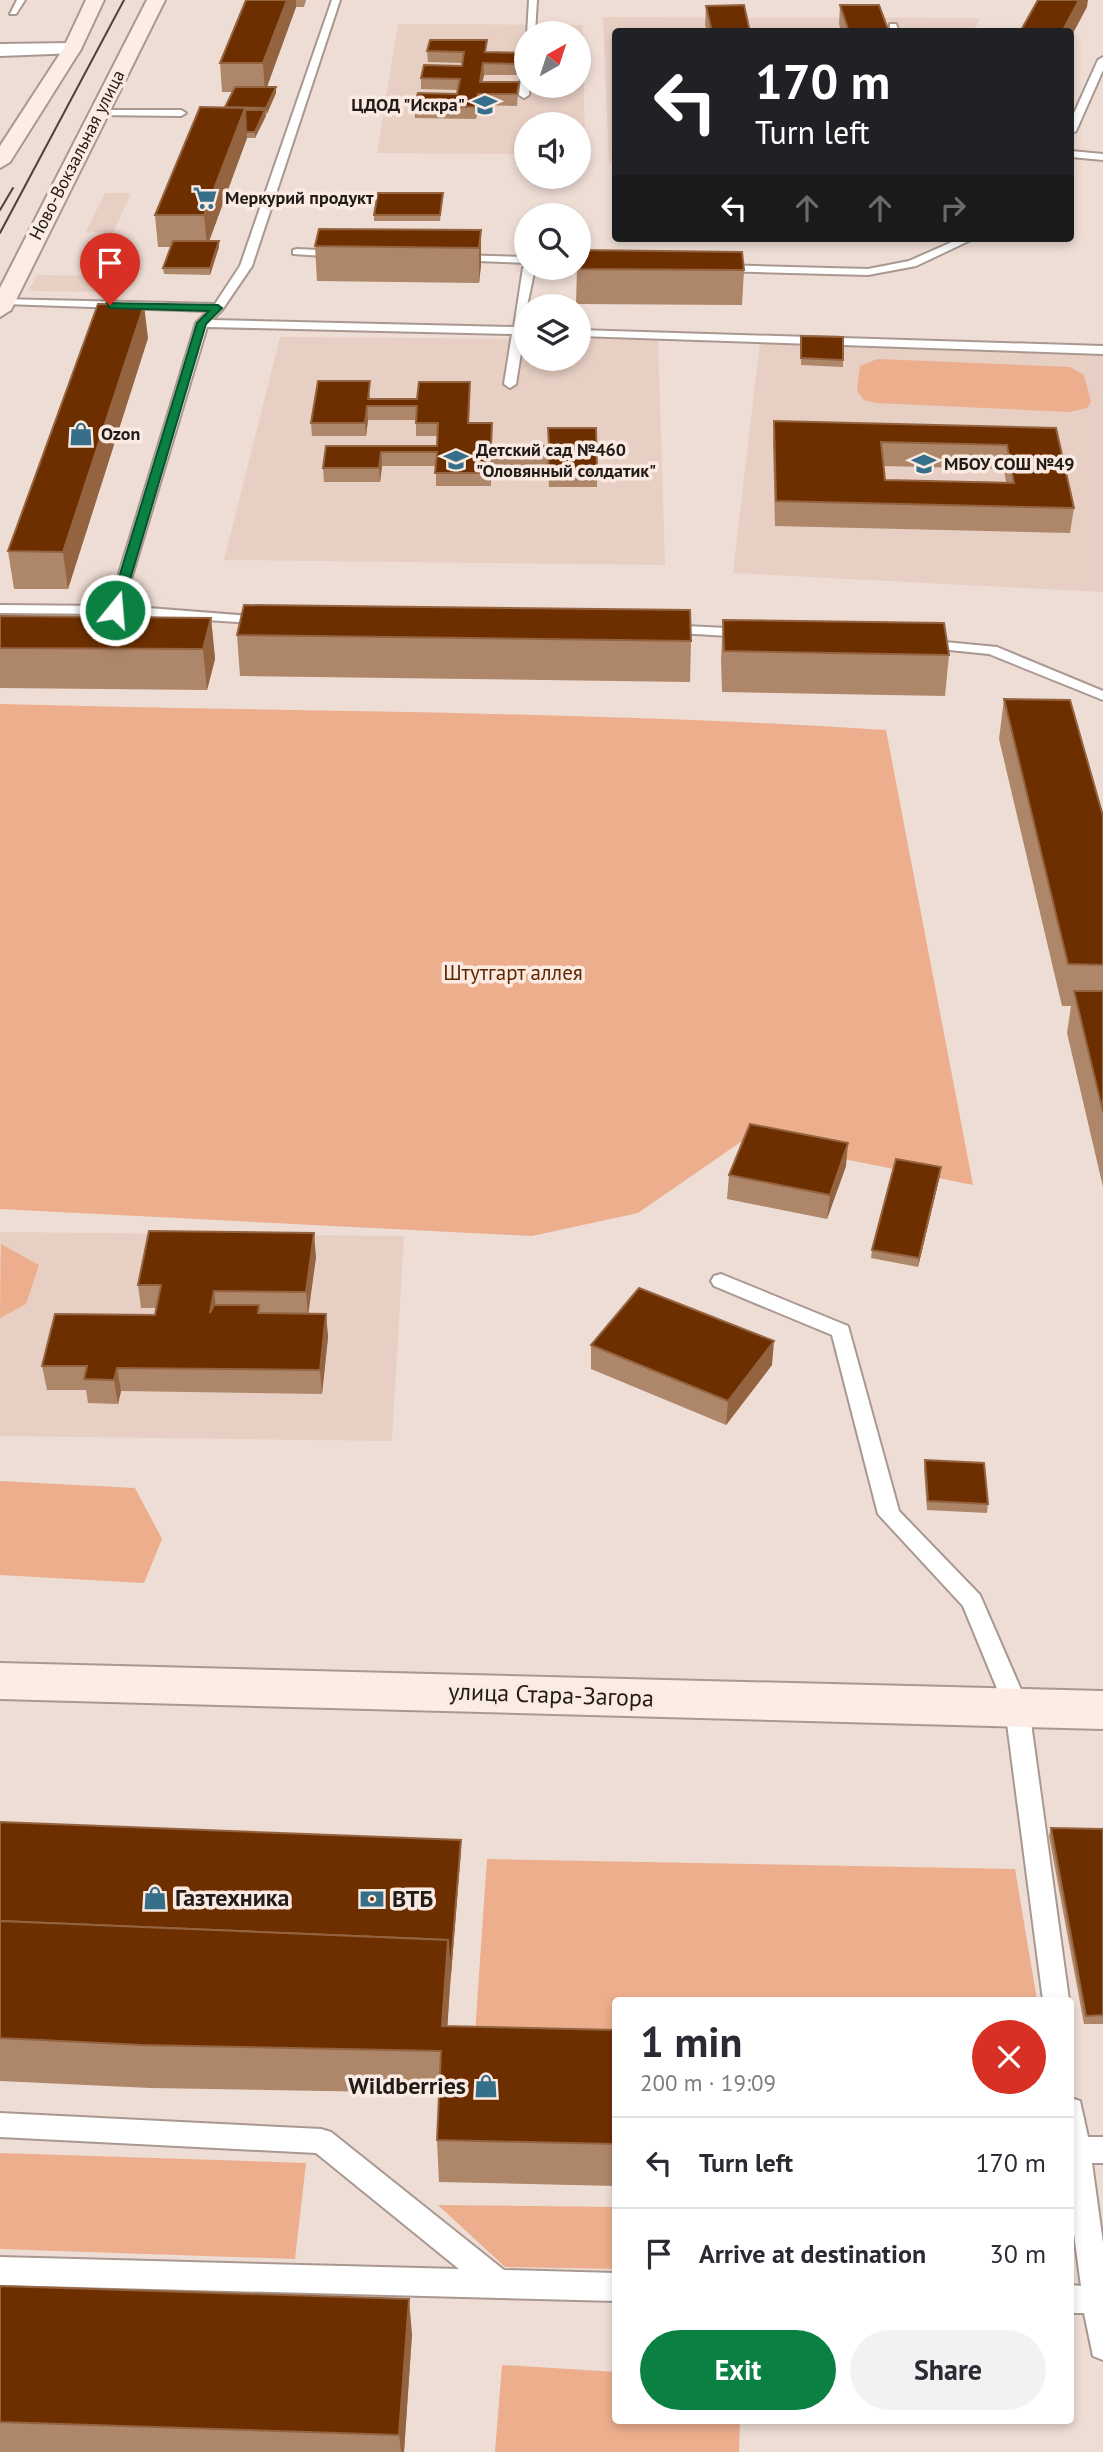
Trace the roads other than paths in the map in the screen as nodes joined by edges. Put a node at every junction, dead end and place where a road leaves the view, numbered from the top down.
1 (21, 0) edge
2 (95, 0) edge
3 (156, 0) edge
4 (335, 0) edge
5 (533, 0) edge
6 (13, 12) dead end
7 (531, 21) edge
8 (72, 49) junction
9 (0, 50) edge
10 (1103, 60) edge
11 (1090, 89) junction
12 (1103, 91) edge
13 (98, 113) junction
14 (181, 113) dead end
15 (1074, 124) edge
16 (1074, 154) edge
17 (1103, 157) edge
18 (0, 162) edge
19 (961, 242) edge
20 (298, 252) dead end
21 (351, 254) edge
22 (446, 257) edge
23 (514, 260) edge
24 (703, 268) edge
25 (1, 304) edge
26 (218, 308) junction
27 (202, 323) junction
28 (514, 331) edge
29 (591, 333) edge
30 (1103, 350) edge
31 (514, 366) edge
32 (510, 384) dead end
33 (0, 609) edge
34 (115, 610) junction
35 (278, 622) edge
36 (653, 629) edge
37 (760, 634) edge
38 (905, 642) edge
39 (1103, 696) edge
40 (721, 1280) dead end
41 (0, 1681) edge
42 (1017, 1708) junction
43 (1103, 1710) edge
44 (1056, 1997) edge
45 (1074, 2116) edge
46 (0, 2124) edge
47 (1090, 2150) edge
48 (0, 2271) edge
49 (499, 2284) junction
50 (612, 2287) edge
51 (1090, 2300) edge
52 (1103, 2346) edge

1 - 6 lane
2 - 8 main road
3 - 13 main road, Ново-Вокзальная улица
4 - 26 lane
5 - 7 lane
8 - 9 street
8 - 18 main road
10 - 11 lane
11 - 12 lane
11 - 15 lane
13 - 14 lane
13 - 25 main road, Ново-Вокзальная улица
16 - 17 lane
19 - 24 lane
20 - 21 lane
22 - 23 lane
25 - 26 lane
26 - 27 lane
27 - 28 lane
27 - 34 lane
29 - 30 lane
31 - 32 lane
33 - 34 lane
34 - 35 lane
36 - 37 lane
38 - 39 lane
40 - 42 lane
41 - 42 main road, улица Стара-Загора
42 - 43 main road, улица Стара-Загора
42 - 44 lane
45 - 47 lane
46 - 49 lane
47 - 51 lane
48 - 49 lane
49 - 50 lane
51 - 52 lane

